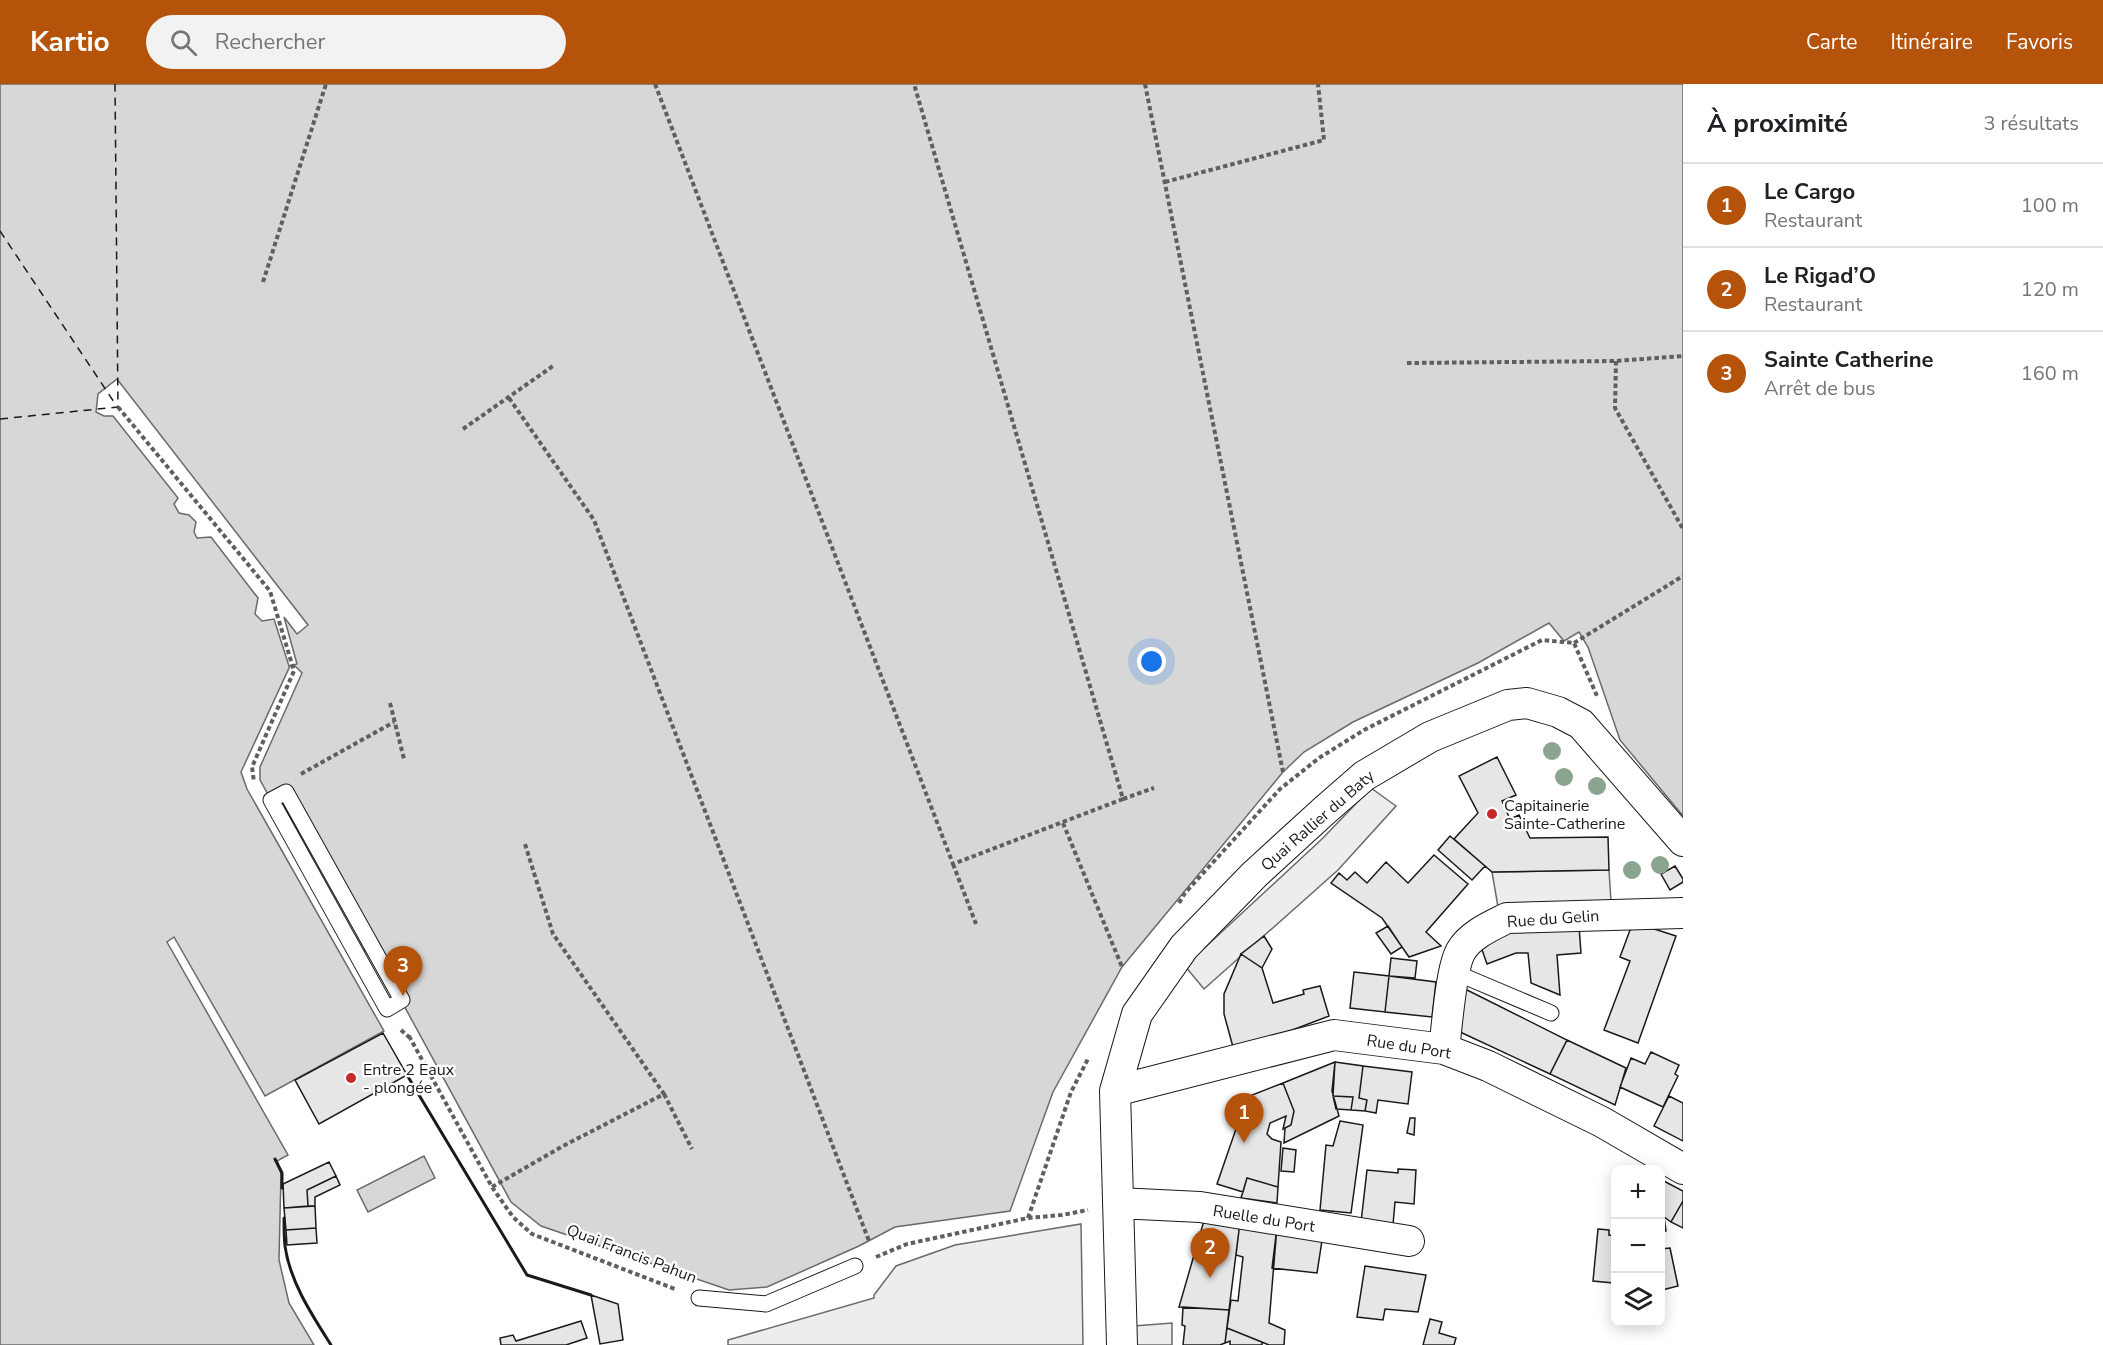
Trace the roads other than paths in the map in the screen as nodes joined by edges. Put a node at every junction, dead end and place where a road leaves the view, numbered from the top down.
1 (1683, 841) edge
2 (1683, 913) edge
3 (357, 956) joint
4 (1454, 972) junction
5 (1551, 1013) dead end
6 (1444, 1049) junction
7 (1115, 1091) junction
8 (1683, 1169) edge
9 (1118, 1203) junction
10 (1408, 1241) dead end
11 (855, 1266) road end
12 (699, 1298) road end
13 (1122, 1345) edge

1 - 7 street, Quai Rallier du Baty
2 - 4 street, Rue du Gelin
3 - 3 lane
4 - 5 lane
4 - 6 street, Rue du Gelin
6 - 7 street, Rue du Port
6 - 8 street, Rue du Port
7 - 9 street, Quai Rallier du Baty
9 - 10 street, Ruelle du Port
9 - 13 street, Quai Rallier du Baty
11 - 12 lane, Quai Francis Pahun

